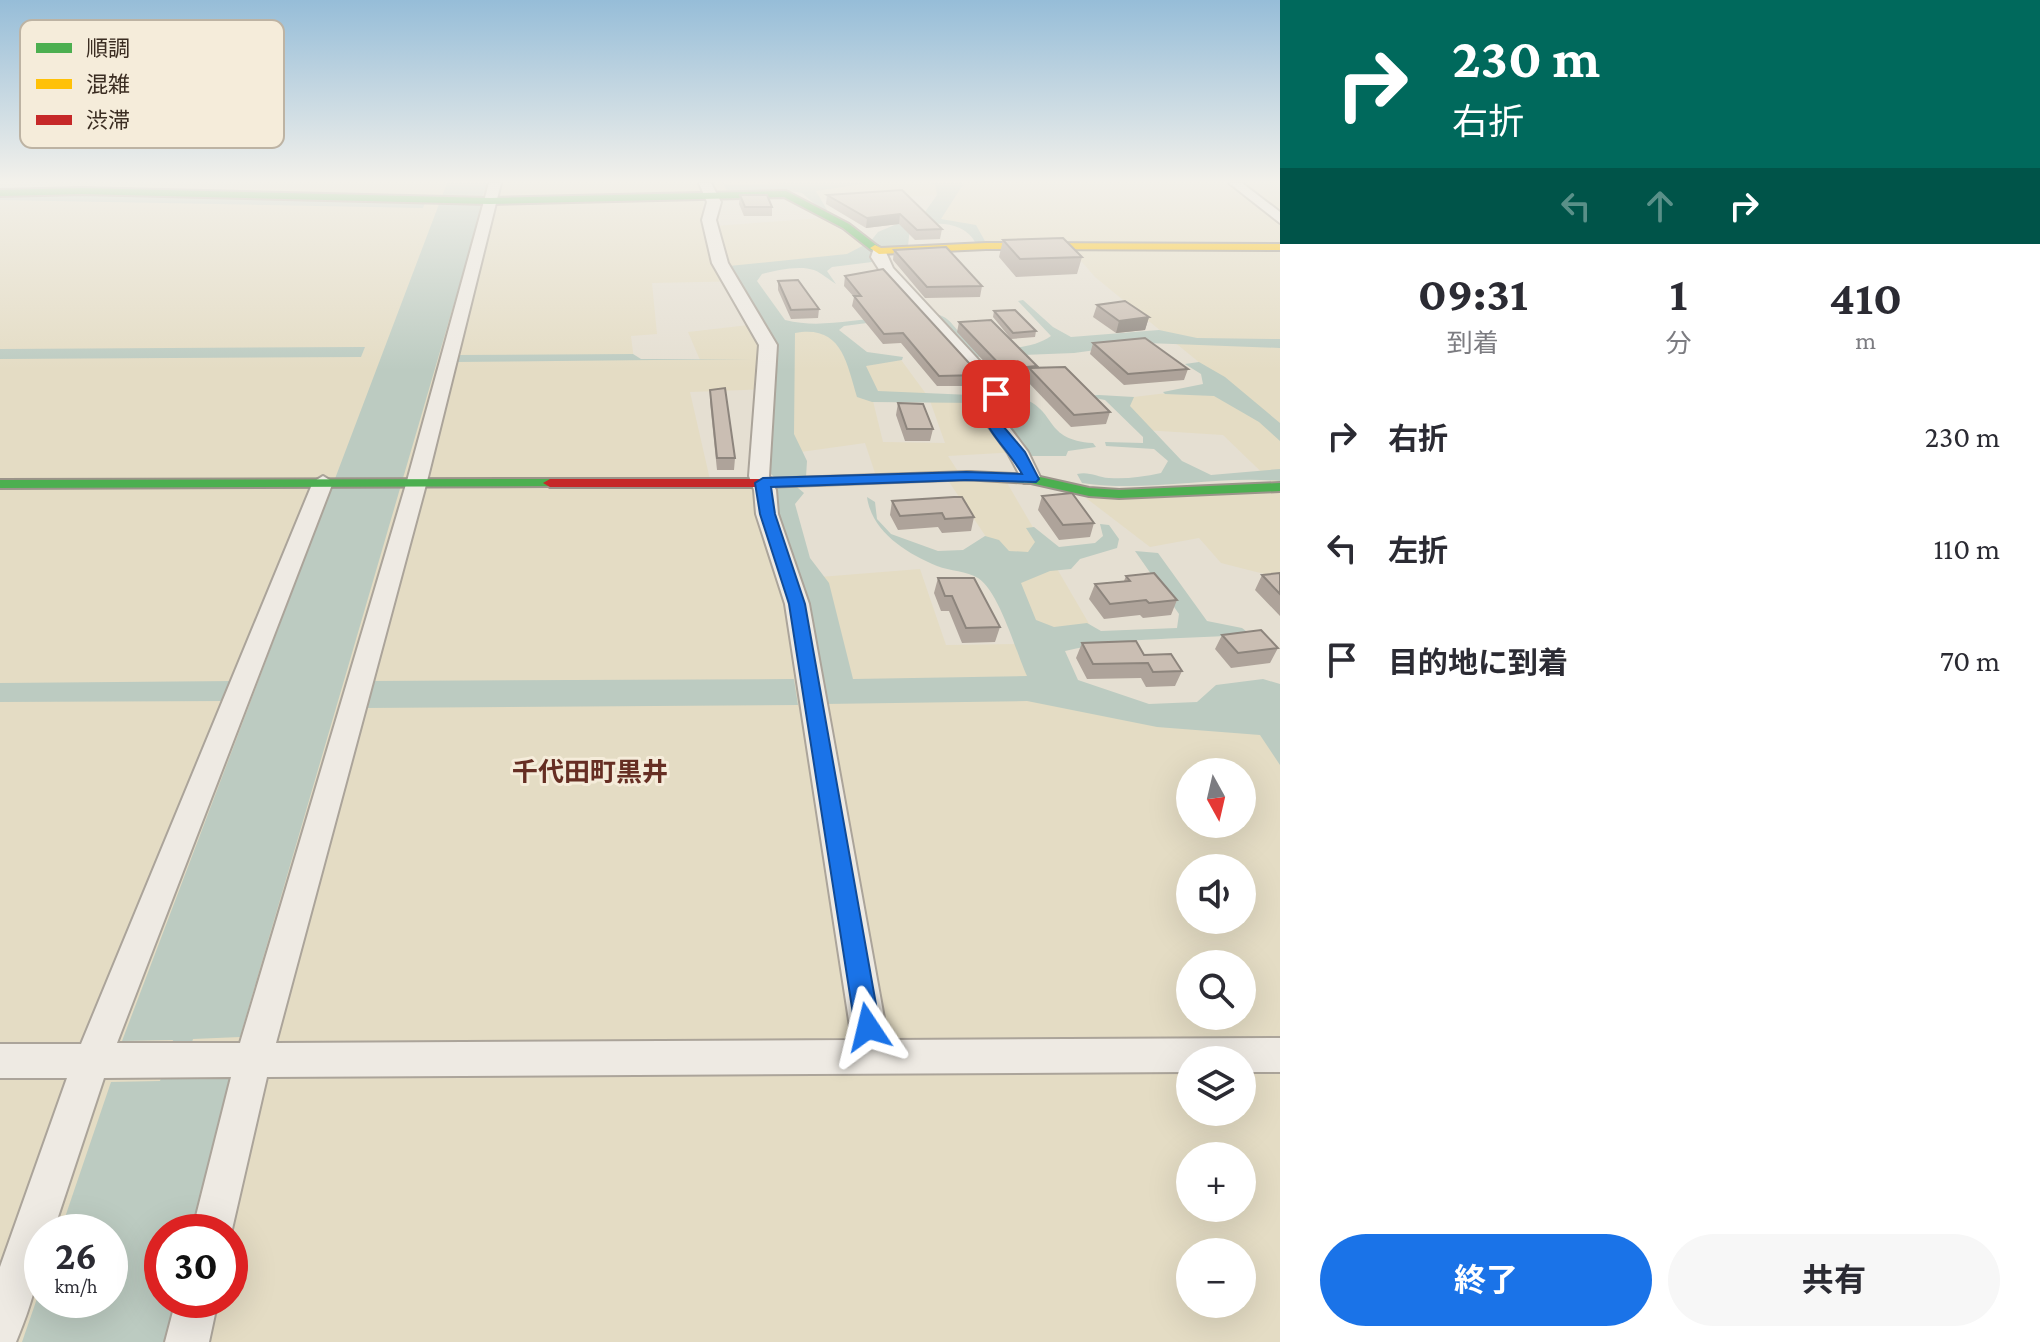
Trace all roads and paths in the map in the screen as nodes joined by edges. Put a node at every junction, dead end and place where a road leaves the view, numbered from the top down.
1 (478, 246) edge
2 (716, 246) edge
3 (872, 246) joint
4 (1280, 247) edge
5 (1031, 479) junction
6 (417, 481) junction
7 (767, 481) junction
8 (323, 482) junction
9 (0, 484) edge
10 (1280, 487) edge
11 (1280, 1055) edge
12 (873, 1057) junction
13 (92, 1060) junction
14 (253, 1060) junction
15 (0, 1061) edge
16 (216, 1214) edge
17 (193, 1318) edge
18 (0, 1328) edge
19 (187, 1342) edge

1 - 6 street
2 - 7 street
3 - 4 street
3 - 5 street
5 - 7 street
5 - 10 street
6 - 7 street
6 - 8 street
6 - 14 street
7 - 12 street
8 - 9 street
8 - 13 street
11 - 12 street
12 - 14 street
13 - 14 street
13 - 15 street
13 - 18 street
14 - 16 street
17 - 19 street

